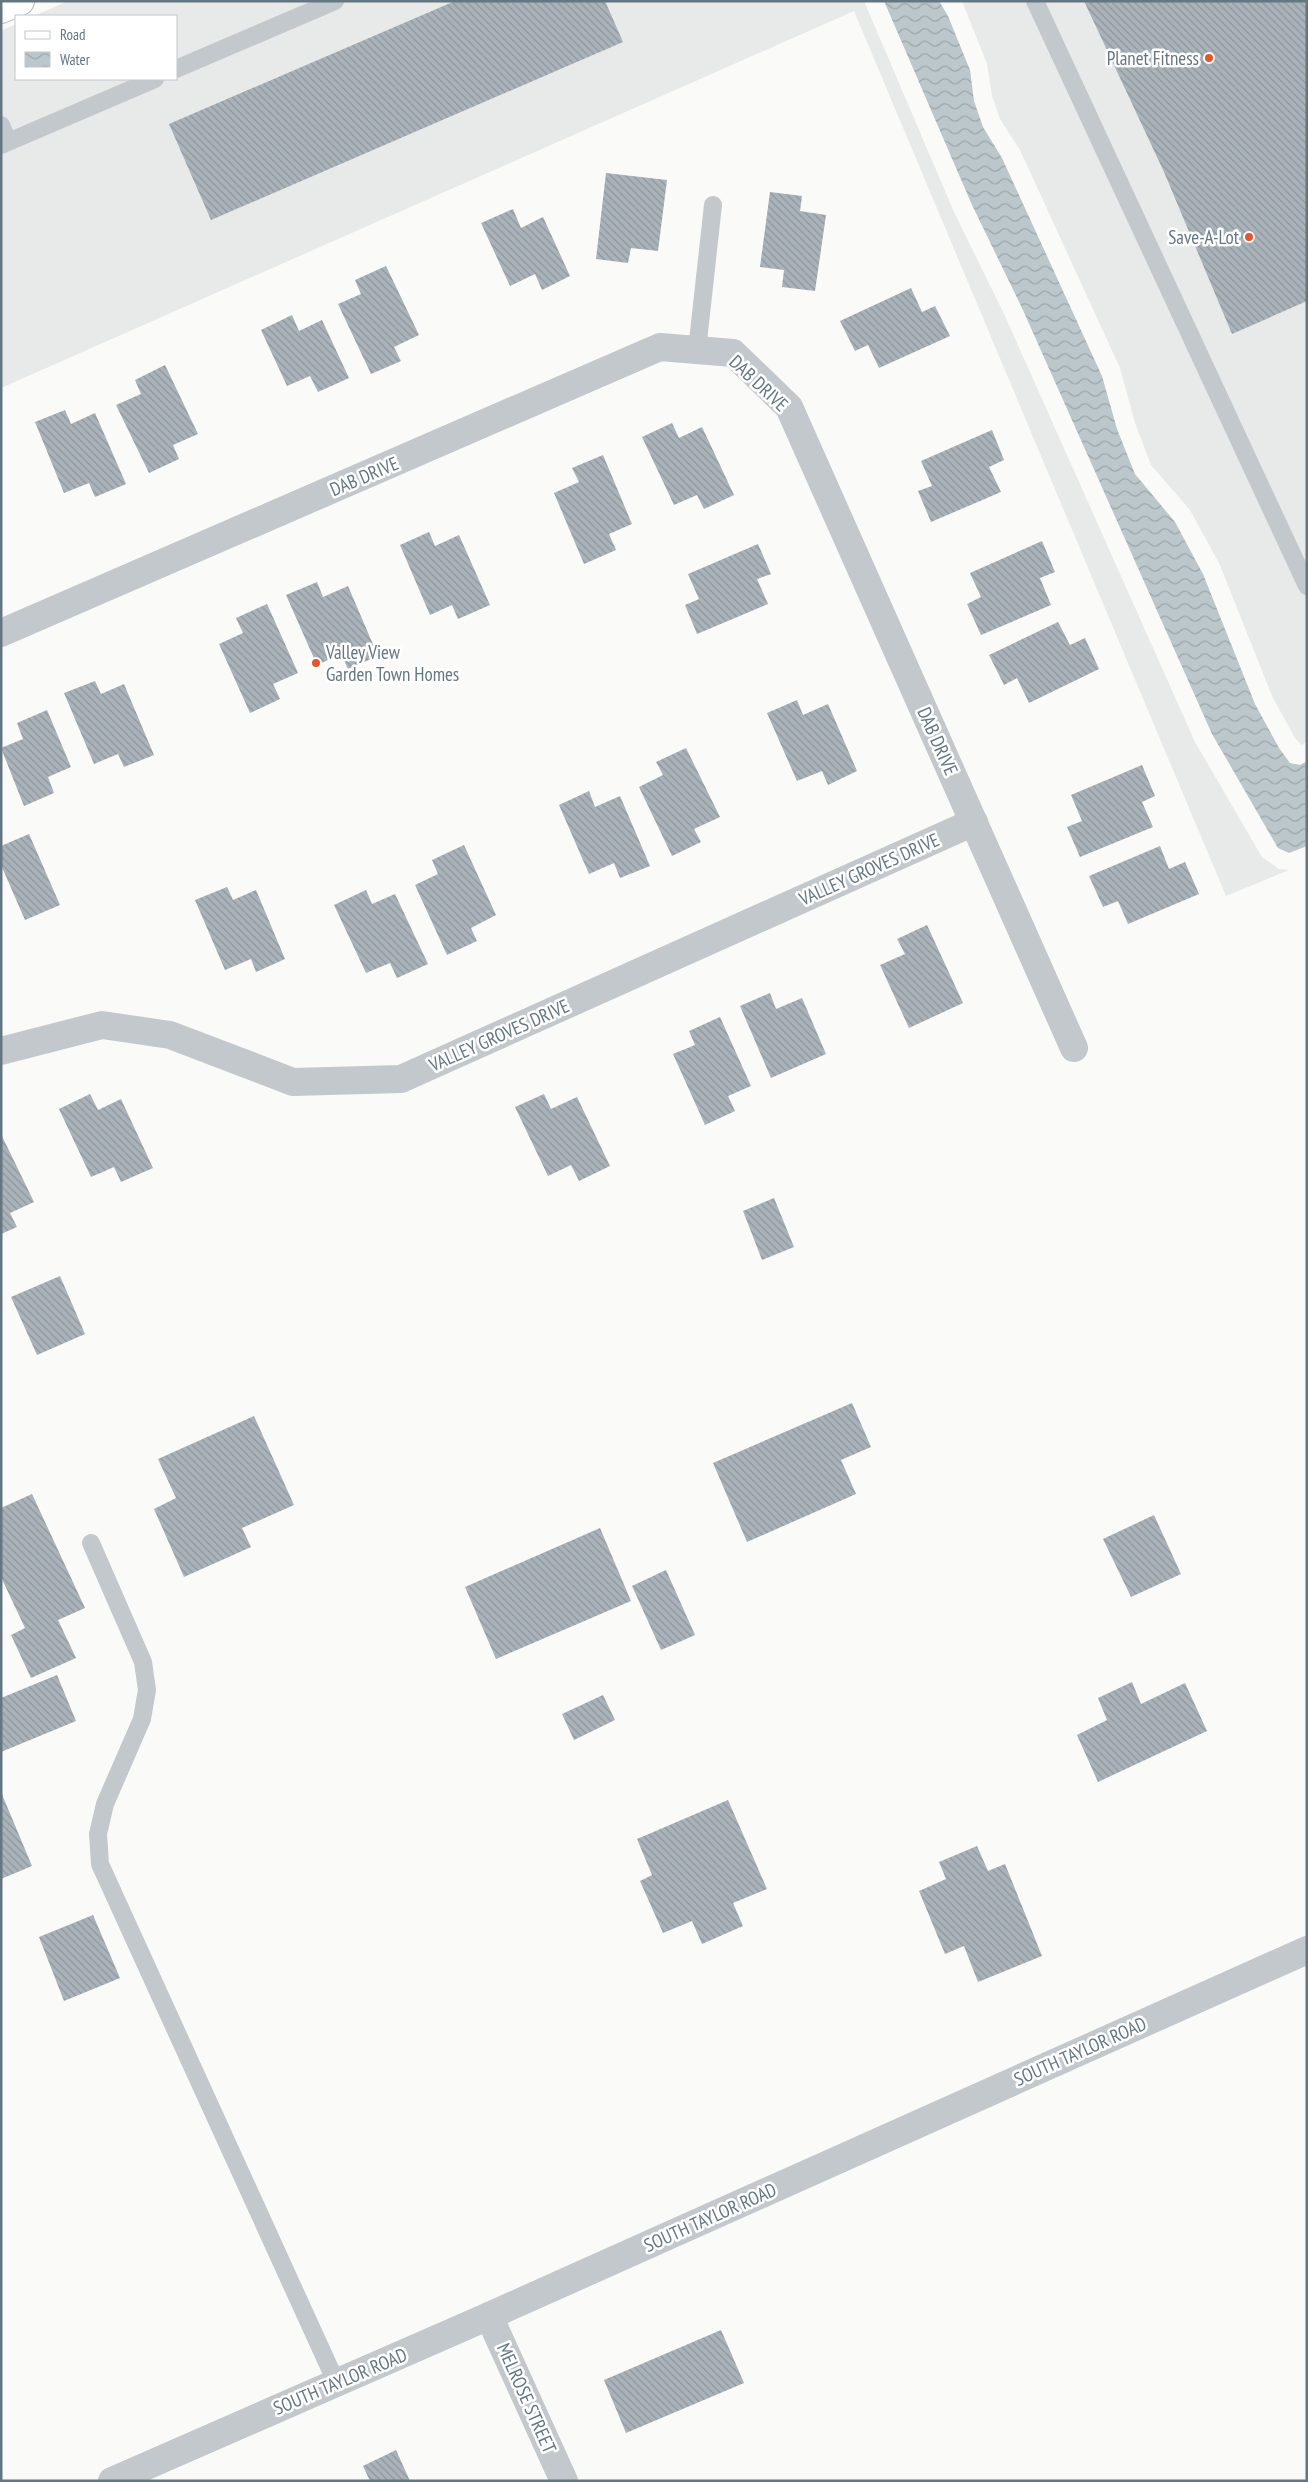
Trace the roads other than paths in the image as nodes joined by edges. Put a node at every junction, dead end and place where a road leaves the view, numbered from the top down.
1 (20, 1) edge
2 (335, 1) edge
3 (1034, 1) edge
4 (1, 9) edge
5 (178, 69) edge
6 (153, 80) edge
7 (1, 125) edge
8 (5, 143) edge
9 (713, 205) dead end
10 (697, 350) junction
11 (1307, 586) edge
12 (1, 633) edge
13 (974, 822) junction
14 (1074, 1048) dead end
15 (1, 1051) edge
16 (91, 1543) dead end
17 (1307, 1950) edge
18 (490, 2316) junction
19 (336, 2382) junction
20 (112, 2481) edge
21 (564, 2481) edge

1 - 4 street
2 - 5 lane
3 - 11 lane
6 - 8 lane
7 - 8 lane
9 - 10 lane
10 - 12 street, DAB DRIVE
10 - 13 street, DAB DRIVE
13 - 14 street, DAB DRIVE
13 - 15 street, VALLEY GROVES DRIVE
16 - 19 lane
17 - 18 street, SOUTH TAYLOR ROAD
18 - 19 street, SOUTH TAYLOR ROAD
18 - 21 street, MELROSE STREET
19 - 20 street, SOUTH TAYLOR ROAD

